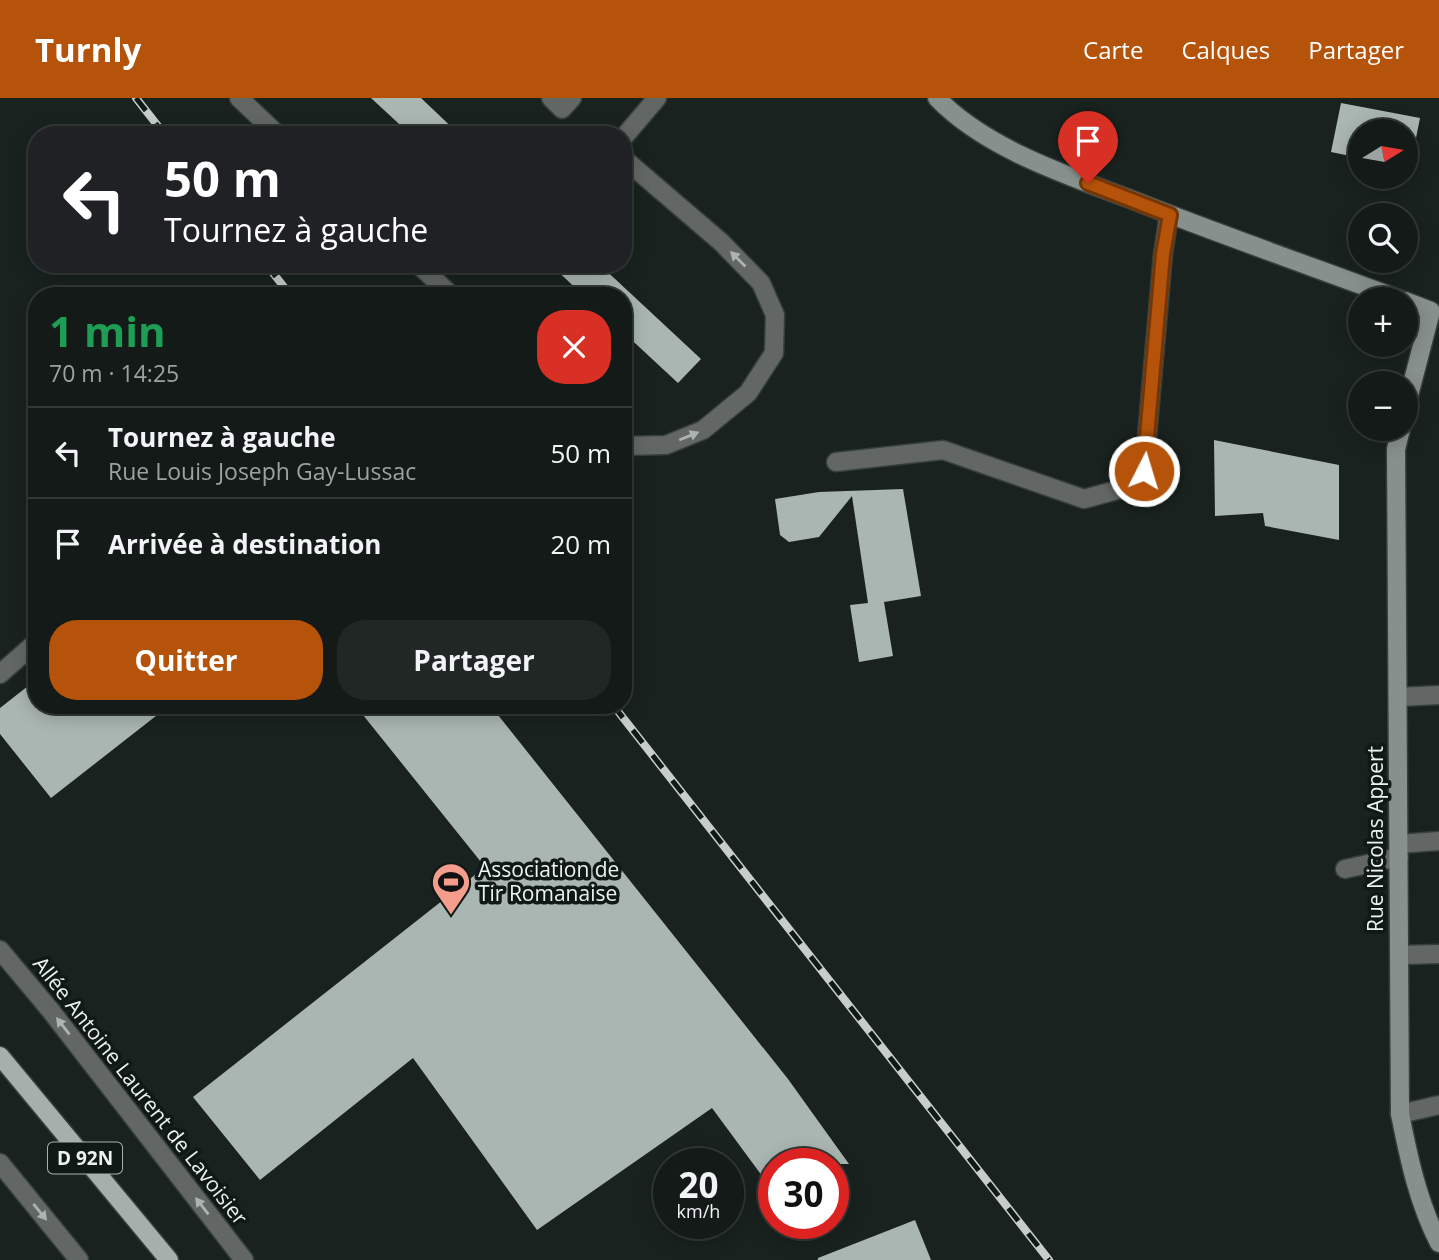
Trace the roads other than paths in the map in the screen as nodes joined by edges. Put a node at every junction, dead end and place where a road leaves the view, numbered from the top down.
1 (239, 98) edge
2 (551, 98) edge
3 (572, 98) edge
4 (657, 98) edge
5 (937, 98) edge
6 (269, 126) edge
7 (632, 127) edge
8 (632, 166) edge
9 (1170, 215) junction
10 (428, 273) edge
11 (442, 287) edge
12 (1366, 287) edge
13 (1418, 306) edge
14 (1435, 313) edge
15 (1417, 371) edge
16 (1398, 441) edge
17 (632, 446) edge
18 (835, 462) dead end
19 (28, 649) edge
20 (0, 674) edge
21 (1439, 695) edge
22 (1398, 697) junction
23 (1439, 841) edge
24 (1399, 850) junction
25 (1345, 869) dead end
26 (0, 950) edge
27 (1439, 954) edge
28 (1399, 955) junction
29 (0, 1056) edge
30 (1439, 1105) edge
31 (1400, 1114) junction
32 (0, 1163) edge
33 (1439, 1243) edge
34 (79, 1260) edge
35 (169, 1260) edge
36 (244, 1260) edge

1 - 6 street
2 - 3 street
4 - 7 street
5 - 9 street
17 -> 8 street
9 - 12 street
9 - 18 street
10 - 11 street
13 - 14 street
14 - 15 street
16 - 22 street, Rue Nicolas Appert
19 - 20 street
21 - 22 street
22 - 24 street, Rue Nicolas Appert
23 - 24 street
24 - 25 street
24 - 28 street, Rue Nicolas Appert
36 -> 26 street, Allée Antoine Laurent de Lavoisier
27 - 28 street
28 - 31 street, Rue Nicolas Appert
29 - 35 main road, D 92N
30 - 31 street
31 - 33 street, Rue Nicolas Appert
32 -> 34 street

